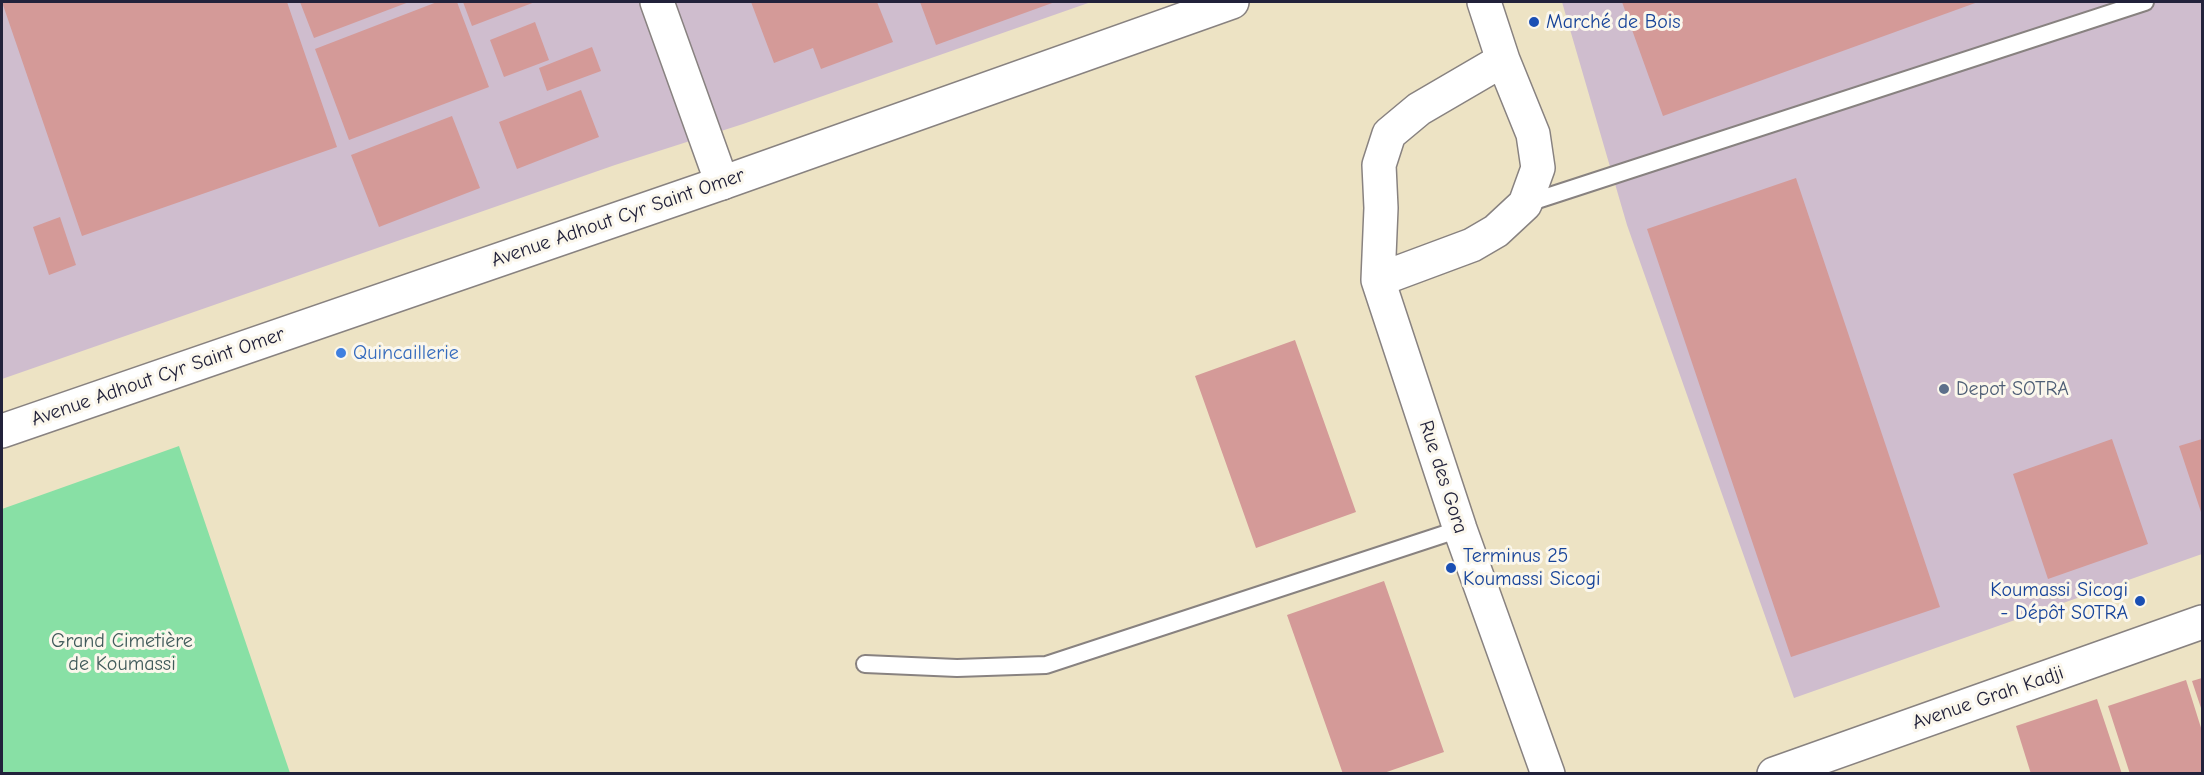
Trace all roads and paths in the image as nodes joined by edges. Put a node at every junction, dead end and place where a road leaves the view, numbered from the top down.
1 (657, 2) edge
2 (1232, 2) edge
3 (1484, 2) edge
4 (2145, 2) edge
5 (1503, 60) junction
6 (722, 183) junction
7 (1525, 204) junction
8 (1378, 280) junction
9 (2, 431) edge
10 (1460, 529) junction
11 (2202, 622) edge
12 (865, 664) dead end
13 (1548, 774) edge
14 (1774, 774) edge

1 - 6 street
2 - 6 street, Avenue Adhout Cyr Saint Omer
3 - 5 street
4 - 7 lane
5 - 7 street
5 - 8 street, Rue des Gora
6 - 9 street, Avenue Adhout Cyr Saint Omer
7 - 8 street
8 - 10 street, Rue des Gora
10 - 12 lane
10 - 13 street, Rue des Gora
11 - 14 street, Avenue Grah Kadji

